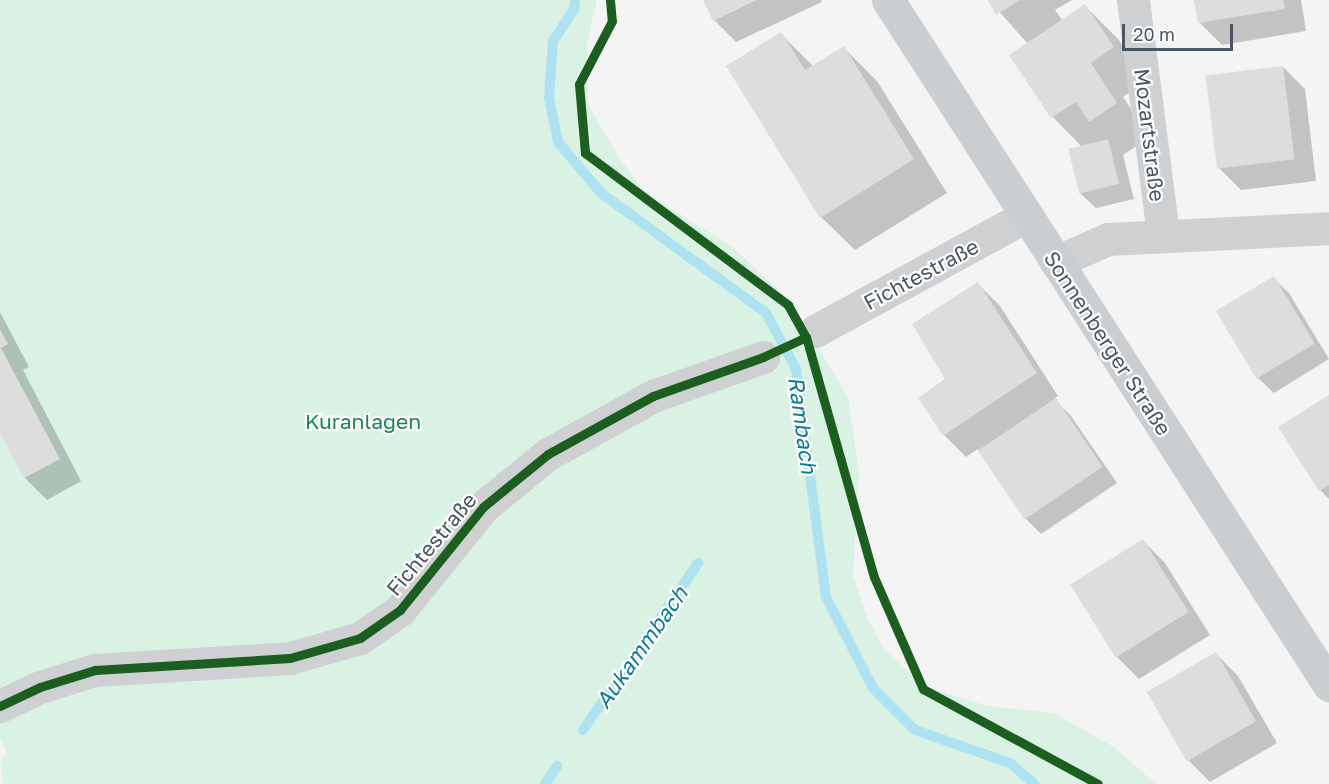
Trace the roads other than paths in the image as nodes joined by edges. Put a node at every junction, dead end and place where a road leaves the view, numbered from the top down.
1 (888, 0) edge
2 (1133, 0) edge
3 (1026, 216) junction
4 (1329, 228) edge
5 (1163, 235) junction
6 (1056, 262) junction
7 (815, 331) dead end
8 (763, 357) dead end
9 (1329, 685) edge
10 (0, 706) edge

1 - 3 main road, Sonnenberger Straße
2 - 5 street, Mozartstraße
3 - 6 main road, Sonnenberger Straße
3 - 7 street, Fichtestraße
4 - 5 street
5 - 6 street
6 - 9 main road, Sonnenberger Straße
8 - 10 street, Fichtestraße

